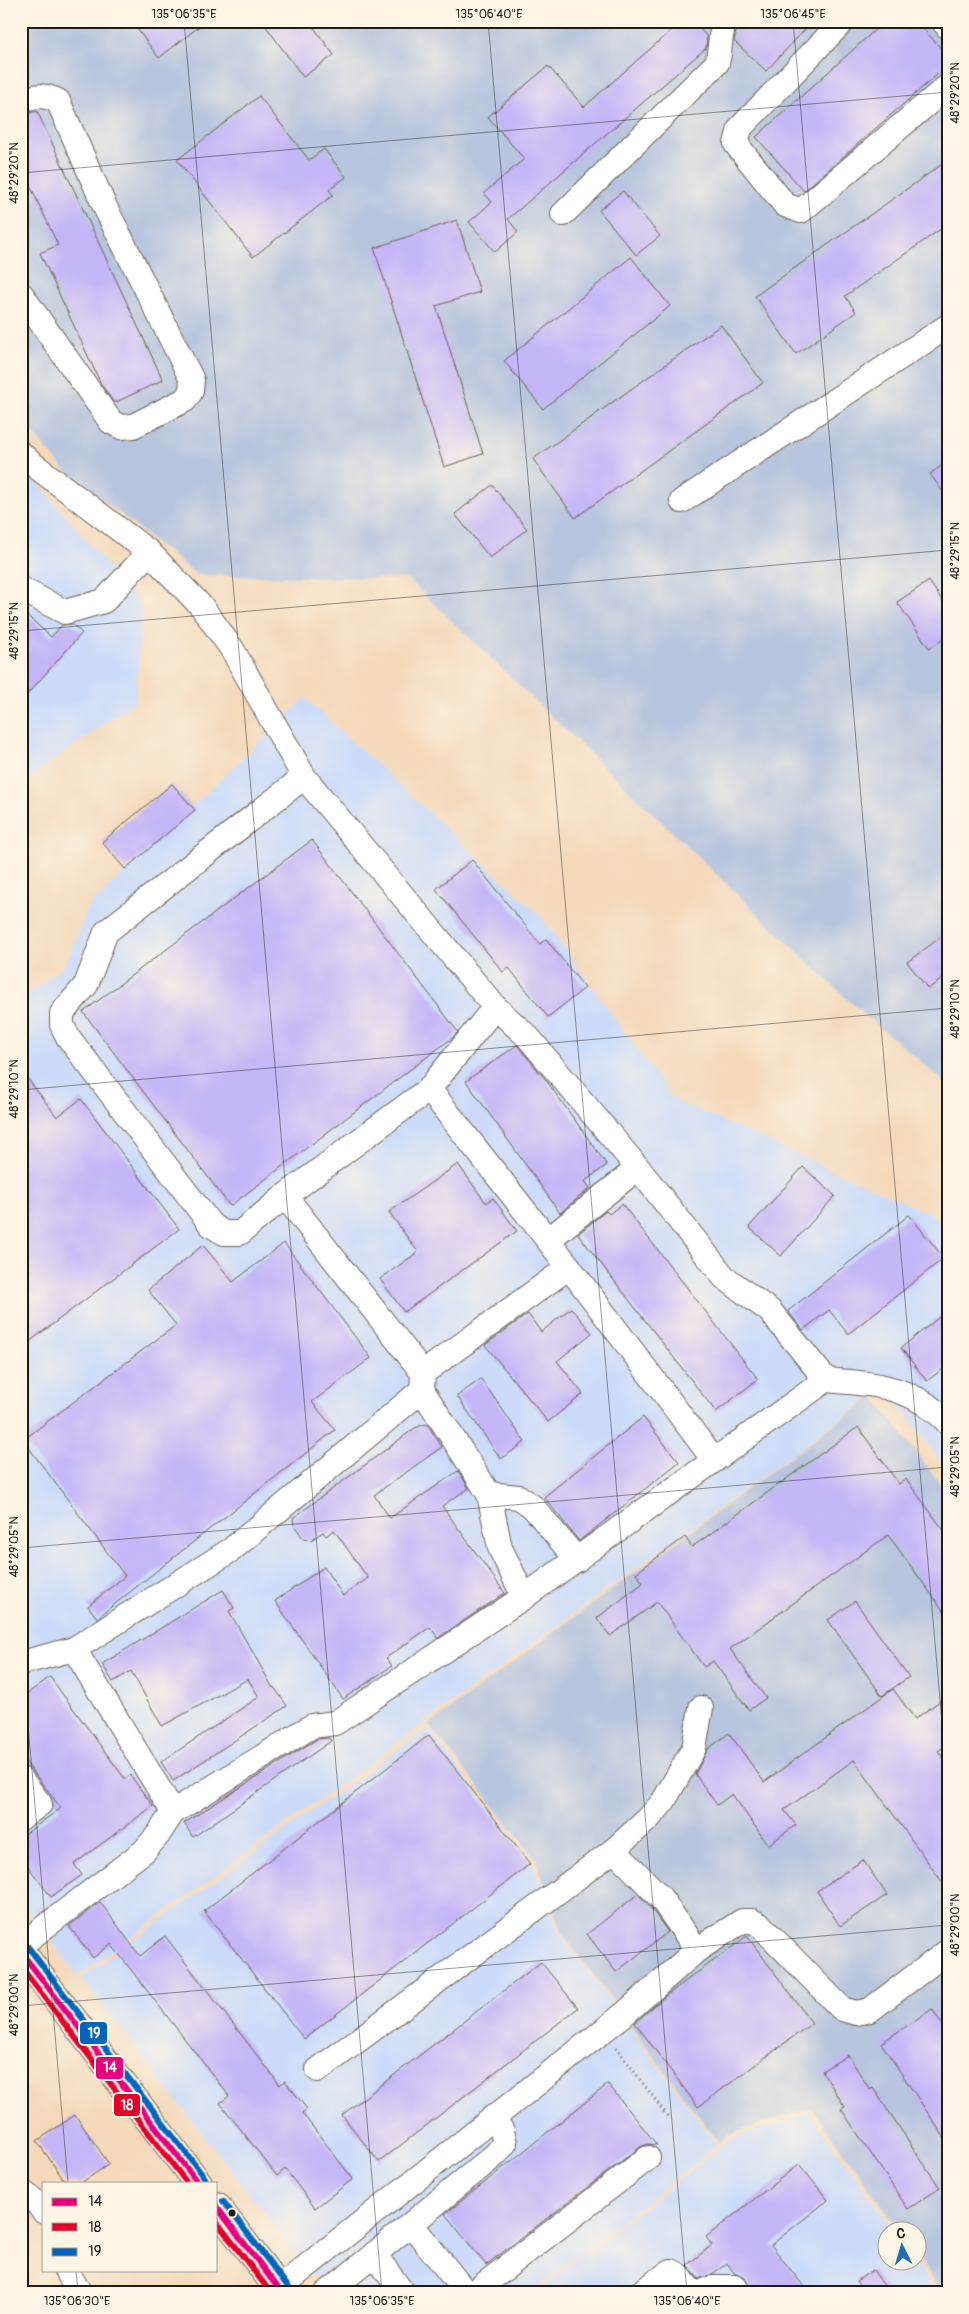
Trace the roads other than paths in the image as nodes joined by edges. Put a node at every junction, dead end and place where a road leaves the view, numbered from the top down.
1 (725, 21) edge
2 (844, 21) edge
3 (943, 21) edge
4 (948, 27) edge
5 (948, 86) edge
6 (21, 102) edge
7 (563, 214) dead end
8 (21, 294) edge
9 (948, 326) edge
10 (21, 454) edge
11 (682, 501) dead end
12 (148, 552) junction
13 (21, 590) edge
14 (304, 777) junction
15 (495, 1007) junction
16 (429, 1089) junction
17 (638, 1168) junction
18 (285, 1196) junction
19 (548, 1240) junction
20 (569, 1267) junction
21 (826, 1380) junction
22 (423, 1382) junction
23 (948, 1422) edge
24 (714, 1460) junction
25 (489, 1494) junction
26 (577, 1560) junction
27 (524, 1597) junction
28 (74, 1649) junction
29 (21, 1663) edge
30 (701, 1708) dead end
31 (21, 1779) edge
32 (173, 1812) junction
33 (21, 1818) edge
34 (614, 1850) junction
35 (21, 1945) edge
36 (697, 1950) junction
37 (948, 1951) edge
38 (21, 1952) edge
39 (318, 2070) dead end
40 (493, 2118) junction
41 (648, 2158) dead end
42 (197, 2182) edge
43 (21, 2191) edge
44 (218, 2209) edge
45 (42, 2210) edge
46 (411, 2224) junction
47 (374, 2254) junction
48 (67, 2272) edge
49 (278, 2291) edge
50 (80, 2293) edge
51 (327, 2293) edge
52 (403, 2293) edge
53 (466, 2293) edge
54 (473, 2293) edge
55 (640, 2293) edge
56 (696, 2293) edge
57 (700, 2293) edge
58 (739, 2293) edge

1 - 7 street
2 - 5 street
3 - 4 street
6 - 8 street
9 - 11 street
10 - 12 street
12 - 13 street
12 - 14 street
14 - 15 street
14 - 18 street
15 - 16 street
15 - 17 street
16 - 18 street
16 - 19 street
17 - 19 street
17 - 21 street
18 - 22 street
19 - 20 street
20 - 22 street
20 - 24 street
21 - 23 street
21 - 24 street
22 - 25 street
22 - 28 street
24 - 26 street
25 - 26 street
25 - 27 street
26 - 27 street
27 - 32 street
28 - 29 street
28 - 32 street
30 - 34 street
31 - 33 street
32 - 35 street
34 - 36 street
34 - 39 street
36 - 37 street
36 - 40 street
38 - 42 highway
40 - 46 street
40 - 49 street
41 - 54 street
43 - 45 street
44 - 49 highway
46 - 47 street
46 - 53 street
47 - 51 street
47 - 52 street
48 - 50 street
55 - 56 street
57 - 58 street

